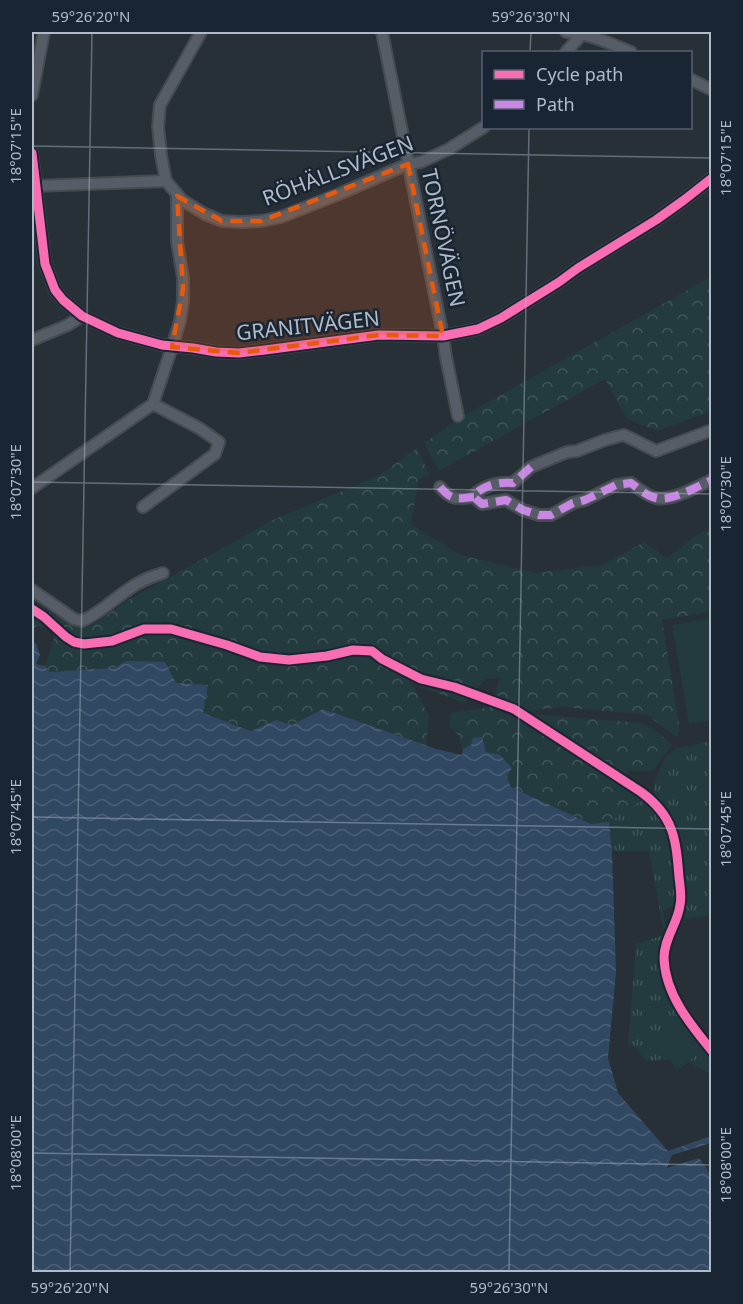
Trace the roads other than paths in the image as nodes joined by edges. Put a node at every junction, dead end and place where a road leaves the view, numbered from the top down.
1 (44, 32) edge
2 (201, 32) edge
3 (382, 32) edge
4 (566, 32) edge
5 (583, 32) edge
6 (567, 51) edge
7 (629, 51) edge
8 (692, 80) edge
9 (711, 90) edge
10 (32, 95) edge
11 (482, 128) edge
12 (32, 153) edge
13 (408, 164) junction
14 (711, 178) edge
15 (166, 182) junction
16 (33, 187) edge
17 (177, 196) junction
18 (82, 316) junction
19 (443, 336) junction
20 (32, 340) edge
21 (172, 347) junction
22 (153, 404) junction
23 (458, 416) dead end
24 (711, 430) edge
25 (711, 480) edge
26 (440, 487) dead end
27 (32, 488) edge
28 (475, 497) junction
29 (143, 507) dead end
30 (163, 573) dead end
31 (32, 590) edge

1 - 10 street
2 - 15 street
3 - 13 street, TORNÖVÄGEN
4 - 5 street
5 - 6 street
5 - 7 street
8 - 9 street
11 - 13 street, RÖHÄLLSVÄGEN
12 - 16 street, GRANITVÄGEN
13 - 17 street, RÖHÄLLSVÄGEN
13 - 19 street, TORNÖVÄGEN
14 - 19 street, GRANITVÄGEN
15 - 16 street
15 - 17 street, RÖHÄLLSVÄGEN
16 - 18 street, GRANITVÄGEN
17 - 21 street
18 - 20 street
18 - 21 street, GRANITVÄGEN
19 - 21 street, GRANITVÄGEN
19 - 23 street, TORNÖVÄGEN
21 - 22 street
22 - 27 street
22 - 29 street
24 - 28 street
25 - 28 street
26 - 28 street
30 - 31 street

